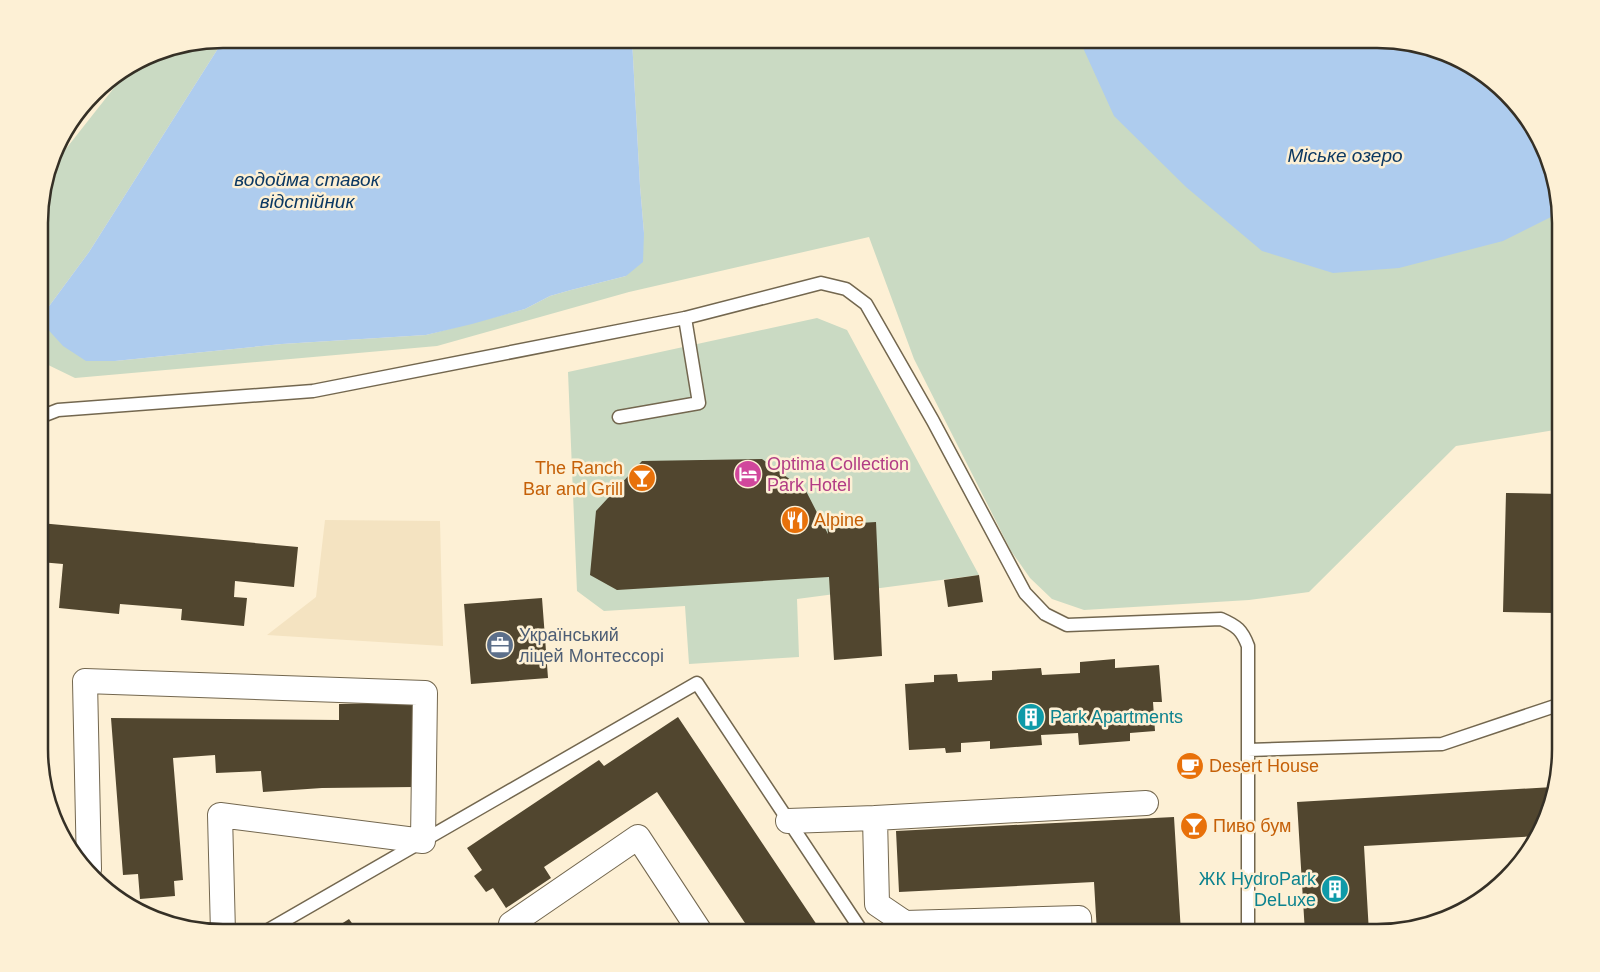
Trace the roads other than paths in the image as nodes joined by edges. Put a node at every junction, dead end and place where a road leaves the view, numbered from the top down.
1 (685, 318) junction
2 (48, 414) edge
3 (619, 417) dead end
4 (1552, 707) edge
5 (1248, 750) junction
6 (1146, 803) dead end
7 (875, 818) junction
8 (788, 821) junction
9 (423, 841) junction
10 (89, 862) edge
11 (222, 924) edge
12 (279, 924) edge
13 (511, 924) dead end
14 (695, 924) edge
15 (857, 924) edge
16 (1079, 924) edge
17 (1248, 924) edge

1 - 2 lane
1 - 3 lane
1 - 5 lane
4 - 5 lane
5 - 17 lane
6 - 7 street
7 - 8 street
7 - 16 street
8 - 9 lane
8 - 15 lane
9 - 10 street
9 - 11 street
9 - 12 lane
13 - 14 street

